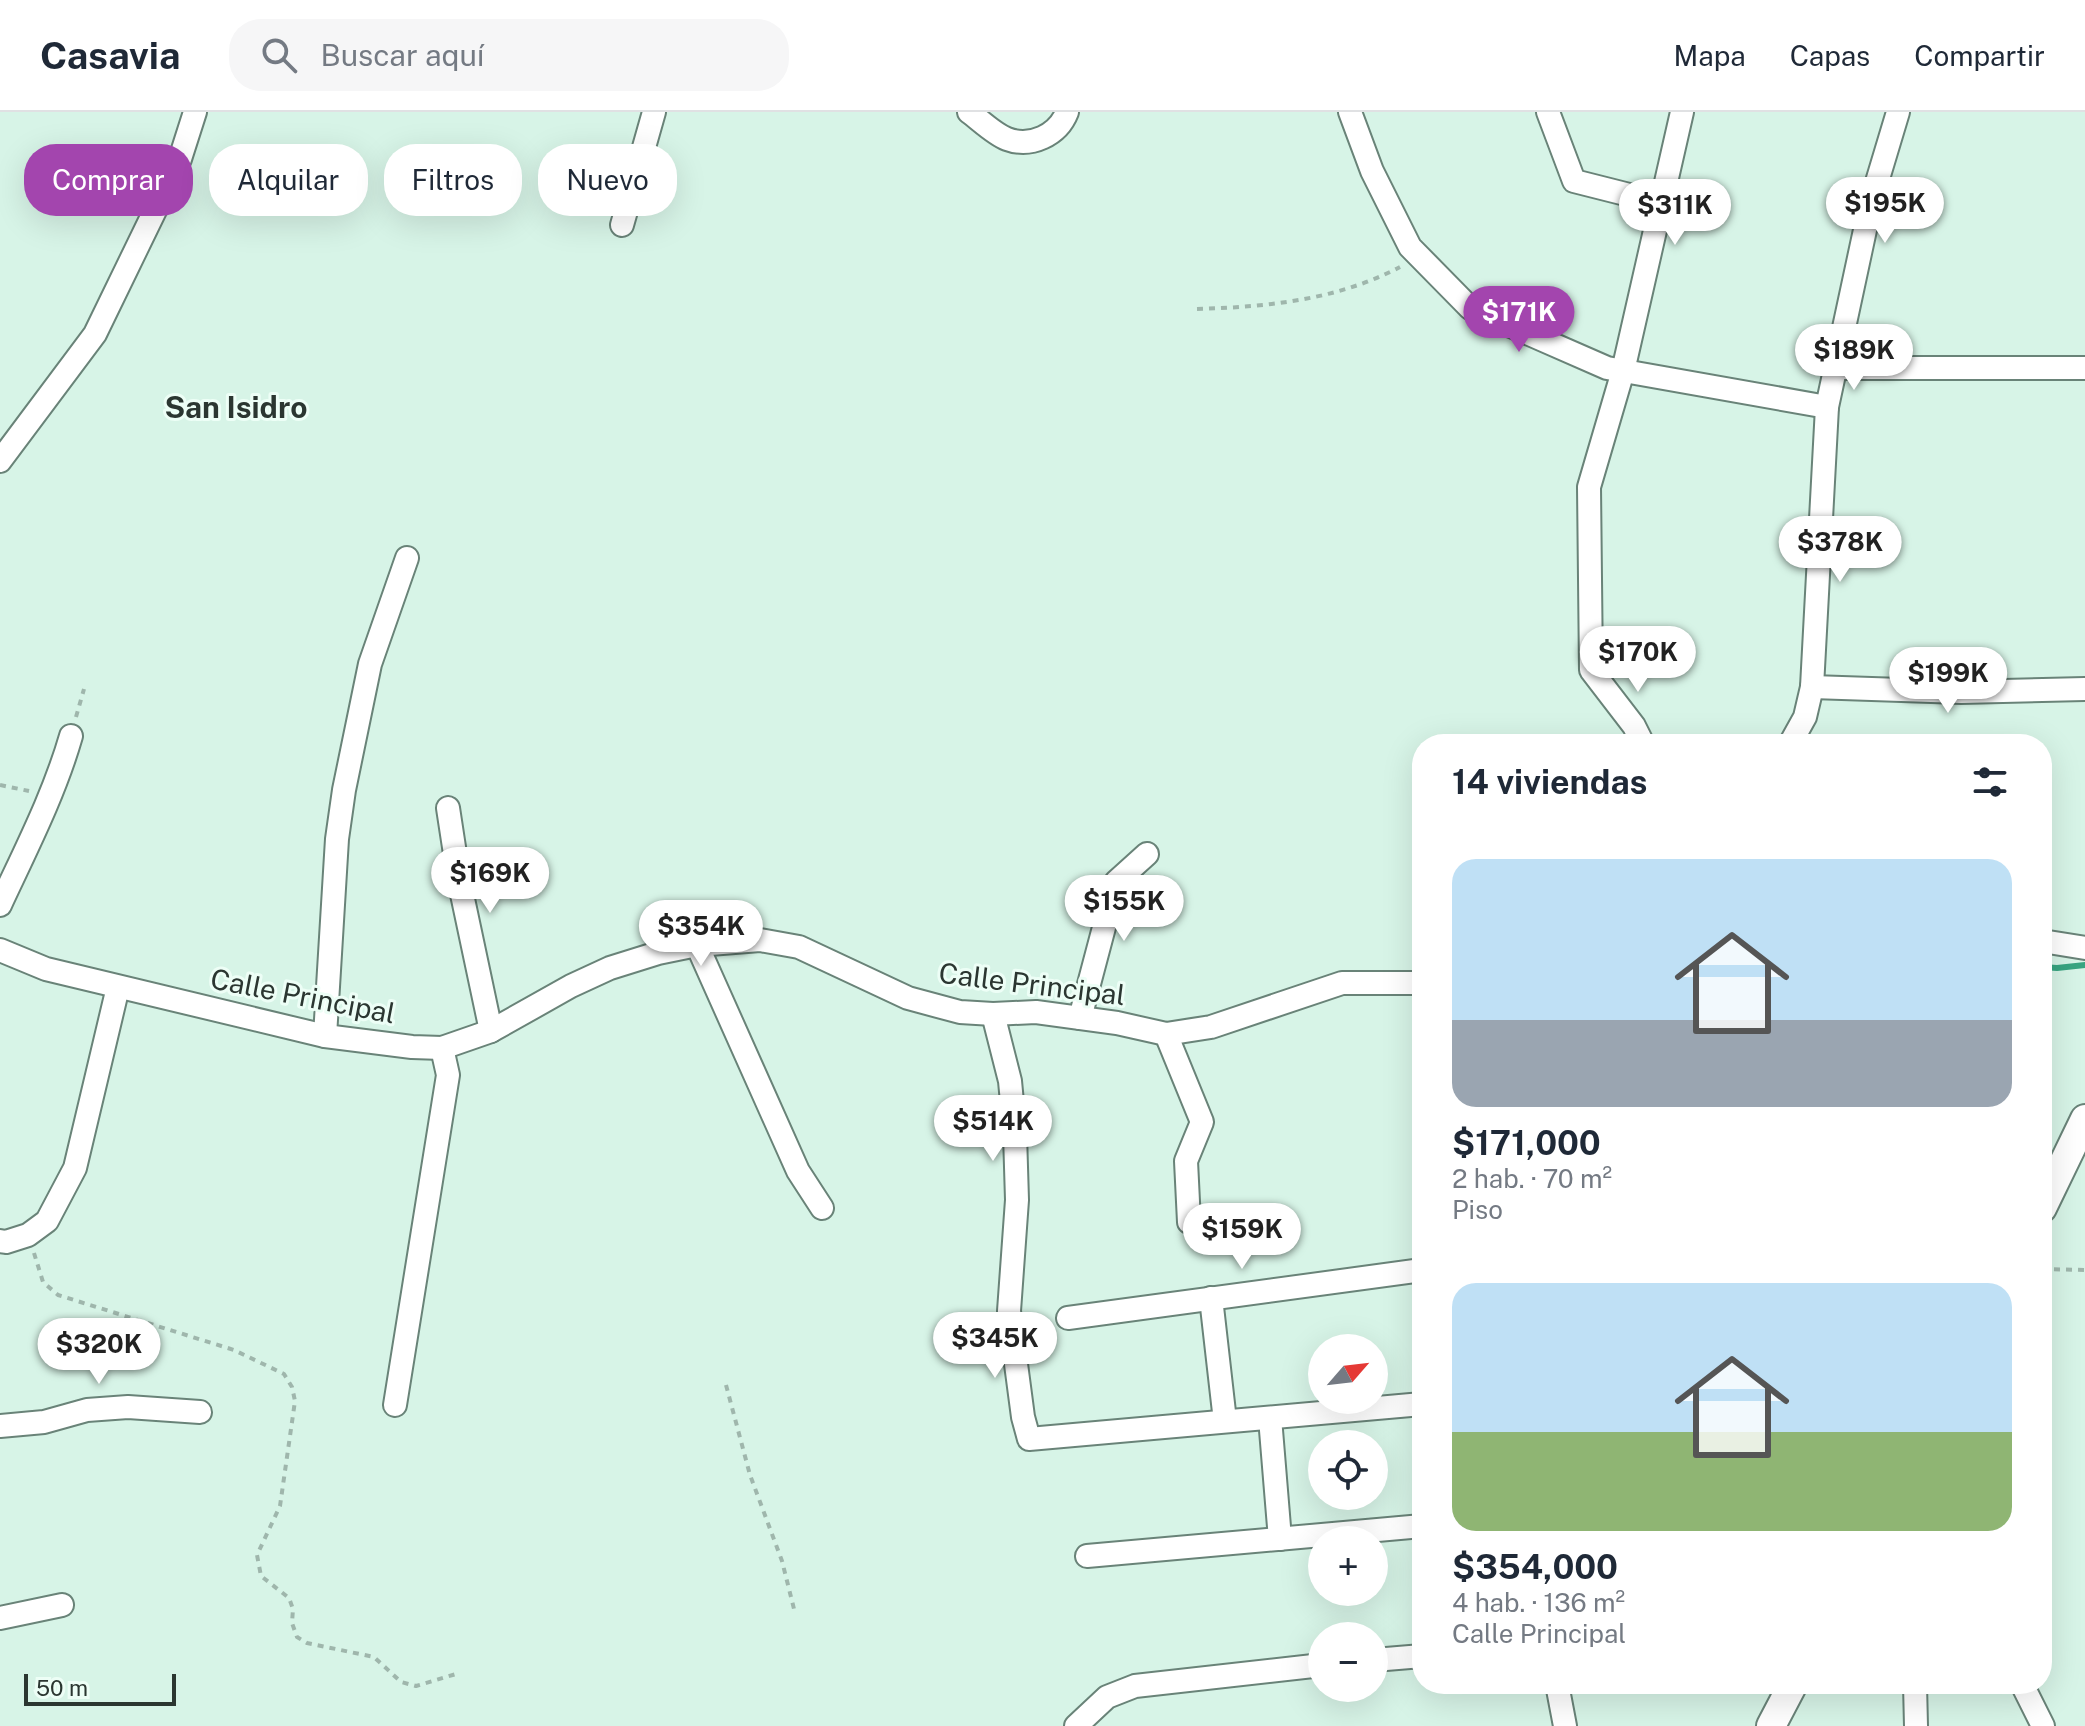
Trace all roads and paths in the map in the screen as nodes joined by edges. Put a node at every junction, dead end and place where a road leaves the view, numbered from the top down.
1 (195, 112) edge
2 (654, 112) edge
3 (969, 112) edge
4 (1067, 112) edge
5 (1350, 112) edge
6 (1548, 112) edge
7 (1682, 112) edge
8 (1898, 112) edge
9 (1661, 203) junction
10 (622, 225) dead end
11 (1420, 256) junction
12 (1197, 309) dead end
13 (1835, 368) junction
14 (2085, 368) edge
15 (1623, 371) junction
16 (1827, 407) junction
17 (0, 461) edge
18 (407, 558) dead end
19 (1812, 687) junction
20 (84, 689) dead end
21 (2085, 689) edge
22 (1638, 734) edge
23 (1796, 734) edge
24 (71, 736) joint
25 (0, 785) edge
26 (51, 796) junction
27 (448, 808) dead end
28 (1147, 854) dead end
29 (0, 905) edge
30 (2052, 943) edge
31 (697, 945) junction
32 (2085, 948) edge
33 (0, 950) edge
34 (1412, 983) edge
35 (118, 987) junction
36 (993, 1014) junction
37 (1080, 1018) junction
38 (491, 1031) junction
39 (1166, 1034) junction
40 (325, 1036) junction
41 (442, 1048) junction
42 (2085, 1119) edge
43 (2052, 1187) edge
44 (822, 1208) dead end
45 (1189, 1222) dead end
46 (28, 1235) junction
47 (0, 1241) edge
48 (2052, 1269) edge
49 (2085, 1270) edge
50 (1412, 1271) edge
51 (1211, 1298) junction
52 (1068, 1318) dead end
53 (726, 1385) dead end
54 (395, 1405) dead end
55 (1412, 1405) edge
56 (200, 1412) dead end
57 (1270, 1418) junction
58 (1225, 1421) junction
59 (0, 1426) edge
60 (1412, 1527) edge
61 (1280, 1539) junction
62 (1087, 1556) dead end
63 (62, 1605) dead end
64 (794, 1609) dead end
65 (0, 1618) edge
66 (1412, 1657) edge
67 (1388, 1659) edge
68 (1308, 1667) edge
69 (456, 1674) dead end
70 (1560, 1694) edge
71 (1788, 1694) edge
72 (1915, 1694) edge
73 (2027, 1694) edge
74 (1076, 1726) edge
75 (1565, 1726) edge
76 (1771, 1726) edge
77 (1916, 1726) edge
78 (2043, 1726) edge

1 - 17 street
2 - 10 street
3 - 4 street
5 - 11 street
6 - 9 street
7 - 9 street
8 - 13 street
9 - 15 street
11 - 12 path
11 - 15 street
13 - 14 street
13 - 16 street
15 - 16 street
15 - 22 street
16 - 19 street
18 - 40 street
19 - 21 street
19 - 23 street
20 - 24 path
24 - 26 street
25 - 26 path
26 - 29 street
27 - 38 street
28 - 37 street
30 - 32 street
31 - 36 street, Calle Principal
31 - 38 street, Calle Principal
31 - 44 street
33 - 35 street, Calle Principal
34 - 39 street, Calle Principal
35 - 40 street, Calle Principal
35 - 46 street
36 - 37 street, Calle Principal
36 - 58 street
37 - 39 street, Calle Principal
38 - 41 street, Calle Principal
39 - 45 street
40 - 41 street, Calle Principal
41 - 54 street
42 - 43 main road
46 - 47 street
46 - 69 path
48 - 49 path
50 - 51 street
51 - 52 street
51 - 58 street
53 - 64 path
55 - 57 street
56 - 59 street
57 - 58 street
57 - 61 street
60 - 61 street
61 - 62 street
63 - 65 street
66 - 67 street
68 - 74 street
70 - 75 street
71 - 76 main road
72 - 77 street
73 - 78 street

